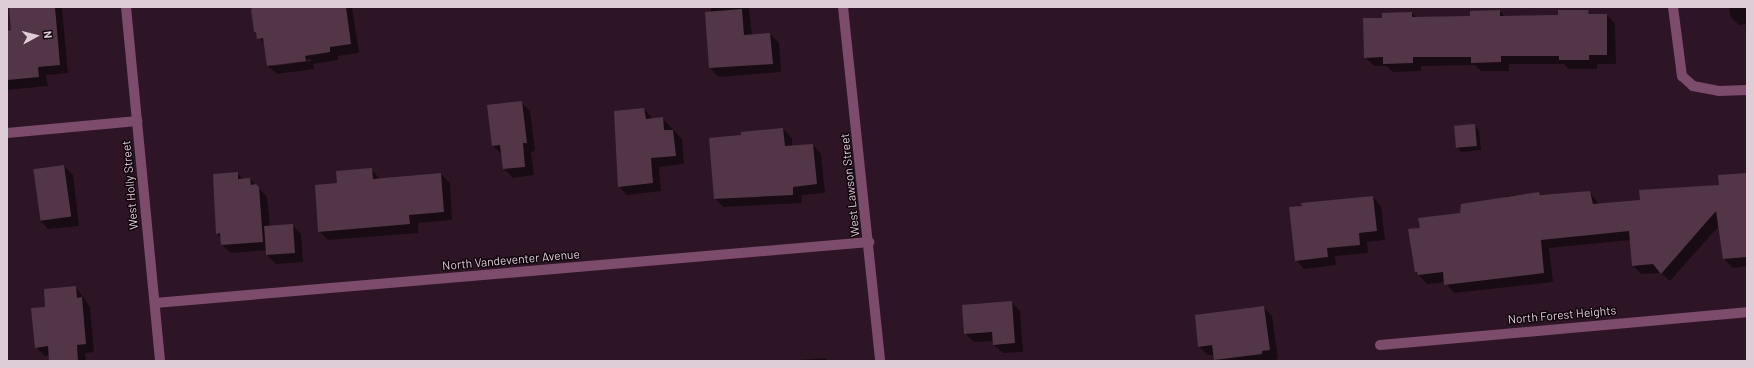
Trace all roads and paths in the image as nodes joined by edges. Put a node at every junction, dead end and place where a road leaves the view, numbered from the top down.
1 (126, 7) edge
2 (843, 7) edge
3 (1673, 7) edge
4 (1747, 90) edge
5 (137, 120) junction
6 (7, 133) edge
7 (869, 242) junction
8 (154, 304) junction
9 (1747, 312) edge
10 (1380, 345) dead end
11 (160, 361) edge
12 (880, 361) edge

1 - 5 street, West Holly Street
2 - 7 street, West Lawson Street
3 - 4 street
5 - 6 street
5 - 8 street, West Holly Street
7 - 8 street, North Vandeventer Avenue
7 - 12 street, West Lawson Street
8 - 11 street, West Holly Street
9 - 10 street, North Forest Heights

